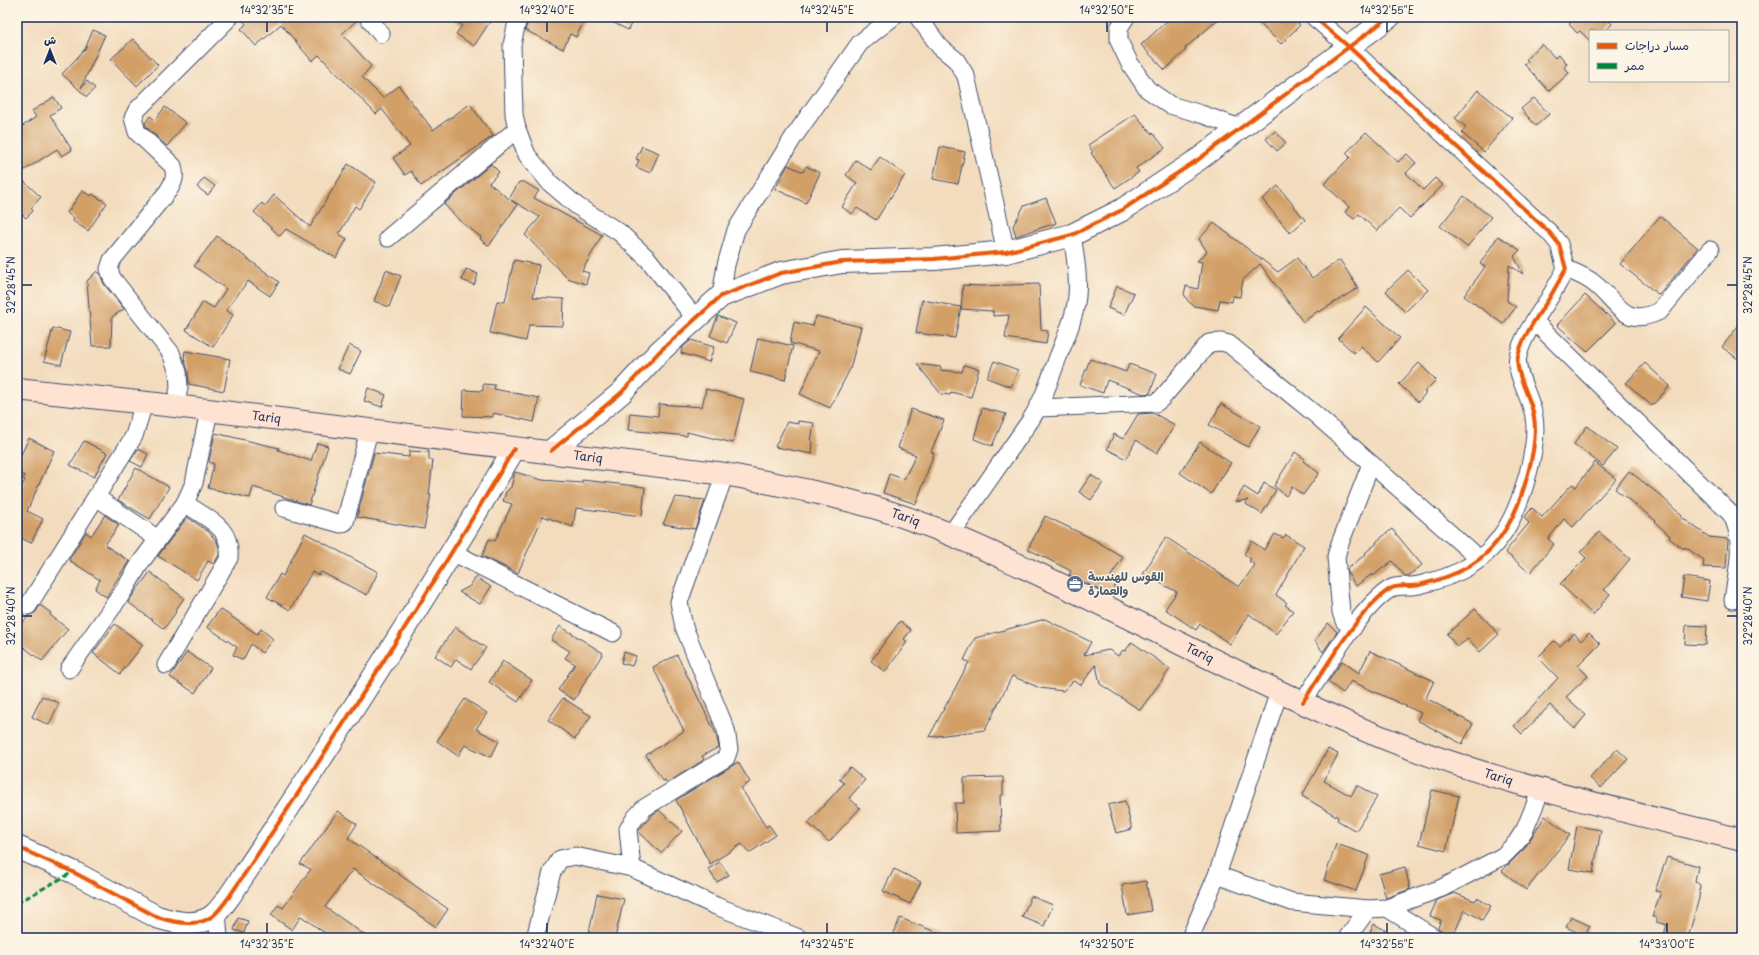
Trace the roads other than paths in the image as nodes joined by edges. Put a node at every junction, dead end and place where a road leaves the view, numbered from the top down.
1 (230, 17) edge
2 (368, 17) edge
3 (518, 17) edge
4 (894, 17) edge
5 (918, 17) edge
6 (1126, 17) edge
7 (1314, 17) edge
8 (1389, 17) edge
9 (382, 34) dead end
10 (1349, 47) junction
11 (1240, 128) junction
12 (517, 129) junction
13 (1072, 235) junction
14 (388, 238) dead end
15 (1710, 250) dead end
16 (1006, 252) junction
17 (1566, 269) junction
18 (721, 296) junction
19 (695, 318) junction
20 (1534, 321) junction
21 (17, 389) edge
22 (144, 403) junction
23 (175, 406) junction
24 (1038, 408) junction
25 (210, 411) junction
26 (369, 431) junction
27 (514, 449) junction
28 (551, 452) junction
29 (1371, 464) junction
30 (725, 474) junction
31 (96, 497) junction
32 (185, 503) junction
33 (284, 508) dead end
34 (951, 534) junction
35 (158, 538) junction
36 (452, 552) junction
37 (1479, 559) junction
38 (1733, 600) dead end
39 (28, 606) dead end
40 (1353, 628) junction
41 (613, 633) dead end
42 (166, 665) dead end
43 (69, 669) dead end
44 (1279, 692) junction
45 (1303, 702) junction
46 (1541, 790) junction
47 (1742, 840) edge
48 (17, 847) edge
49 (632, 868) junction
50 (1217, 875) junction
51 (1387, 908) junction
52 (1368, 909) junction
53 (217, 912) junction
54 (219, 938) edge
55 (535, 938) edge
56 (799, 938) edge
57 (1190, 938) edge
58 (1347, 938) edge
59 (1435, 938) edge

1 - 23 street
2 - 9 street
3 - 12 street
4 - 18 street
5 - 16 street
6 - 11 street
7 - 10 street
8 - 10 street
10 - 11 street
10 - 17 street
11 - 13 street
12 - 14 street
12 - 19 street
13 - 16 street
13 - 24 street
15 - 17 street
16 - 18 street
17 - 20 street
18 - 19 street
19 - 28 street
20 - 37 street
20 - 38 street
21 - 22 main road, Tariq
22 - 23 main road, Tariq
22 - 31 street
23 - 25 main road, Tariq
24 - 29 street
24 - 34 street
25 - 26 main road, Tariq
25 - 32 street
26 - 27 main road, Tariq
26 - 33 street
27 - 28 main road, Tariq
27 - 36 street
28 - 30 main road, Tariq
29 - 37 street
29 - 40 street
30 - 34 main road, Tariq
30 - 49 street
31 - 35 street
31 - 39 street
32 - 35 street
32 - 42 street
34 - 44 main road, Tariq
35 - 43 street
36 - 41 street
36 - 53 street
37 - 40 street
40 - 45 street
44 - 45 main road, Tariq
44 - 50 street
45 - 46 main road, Tariq
46 - 47 main road, Tariq
46 - 51 street
48 - 53 street
49 - 55 street
49 - 56 street
50 - 52 street
50 - 57 street
51 - 52 street
51 - 59 street
52 - 58 street
53 - 54 street

